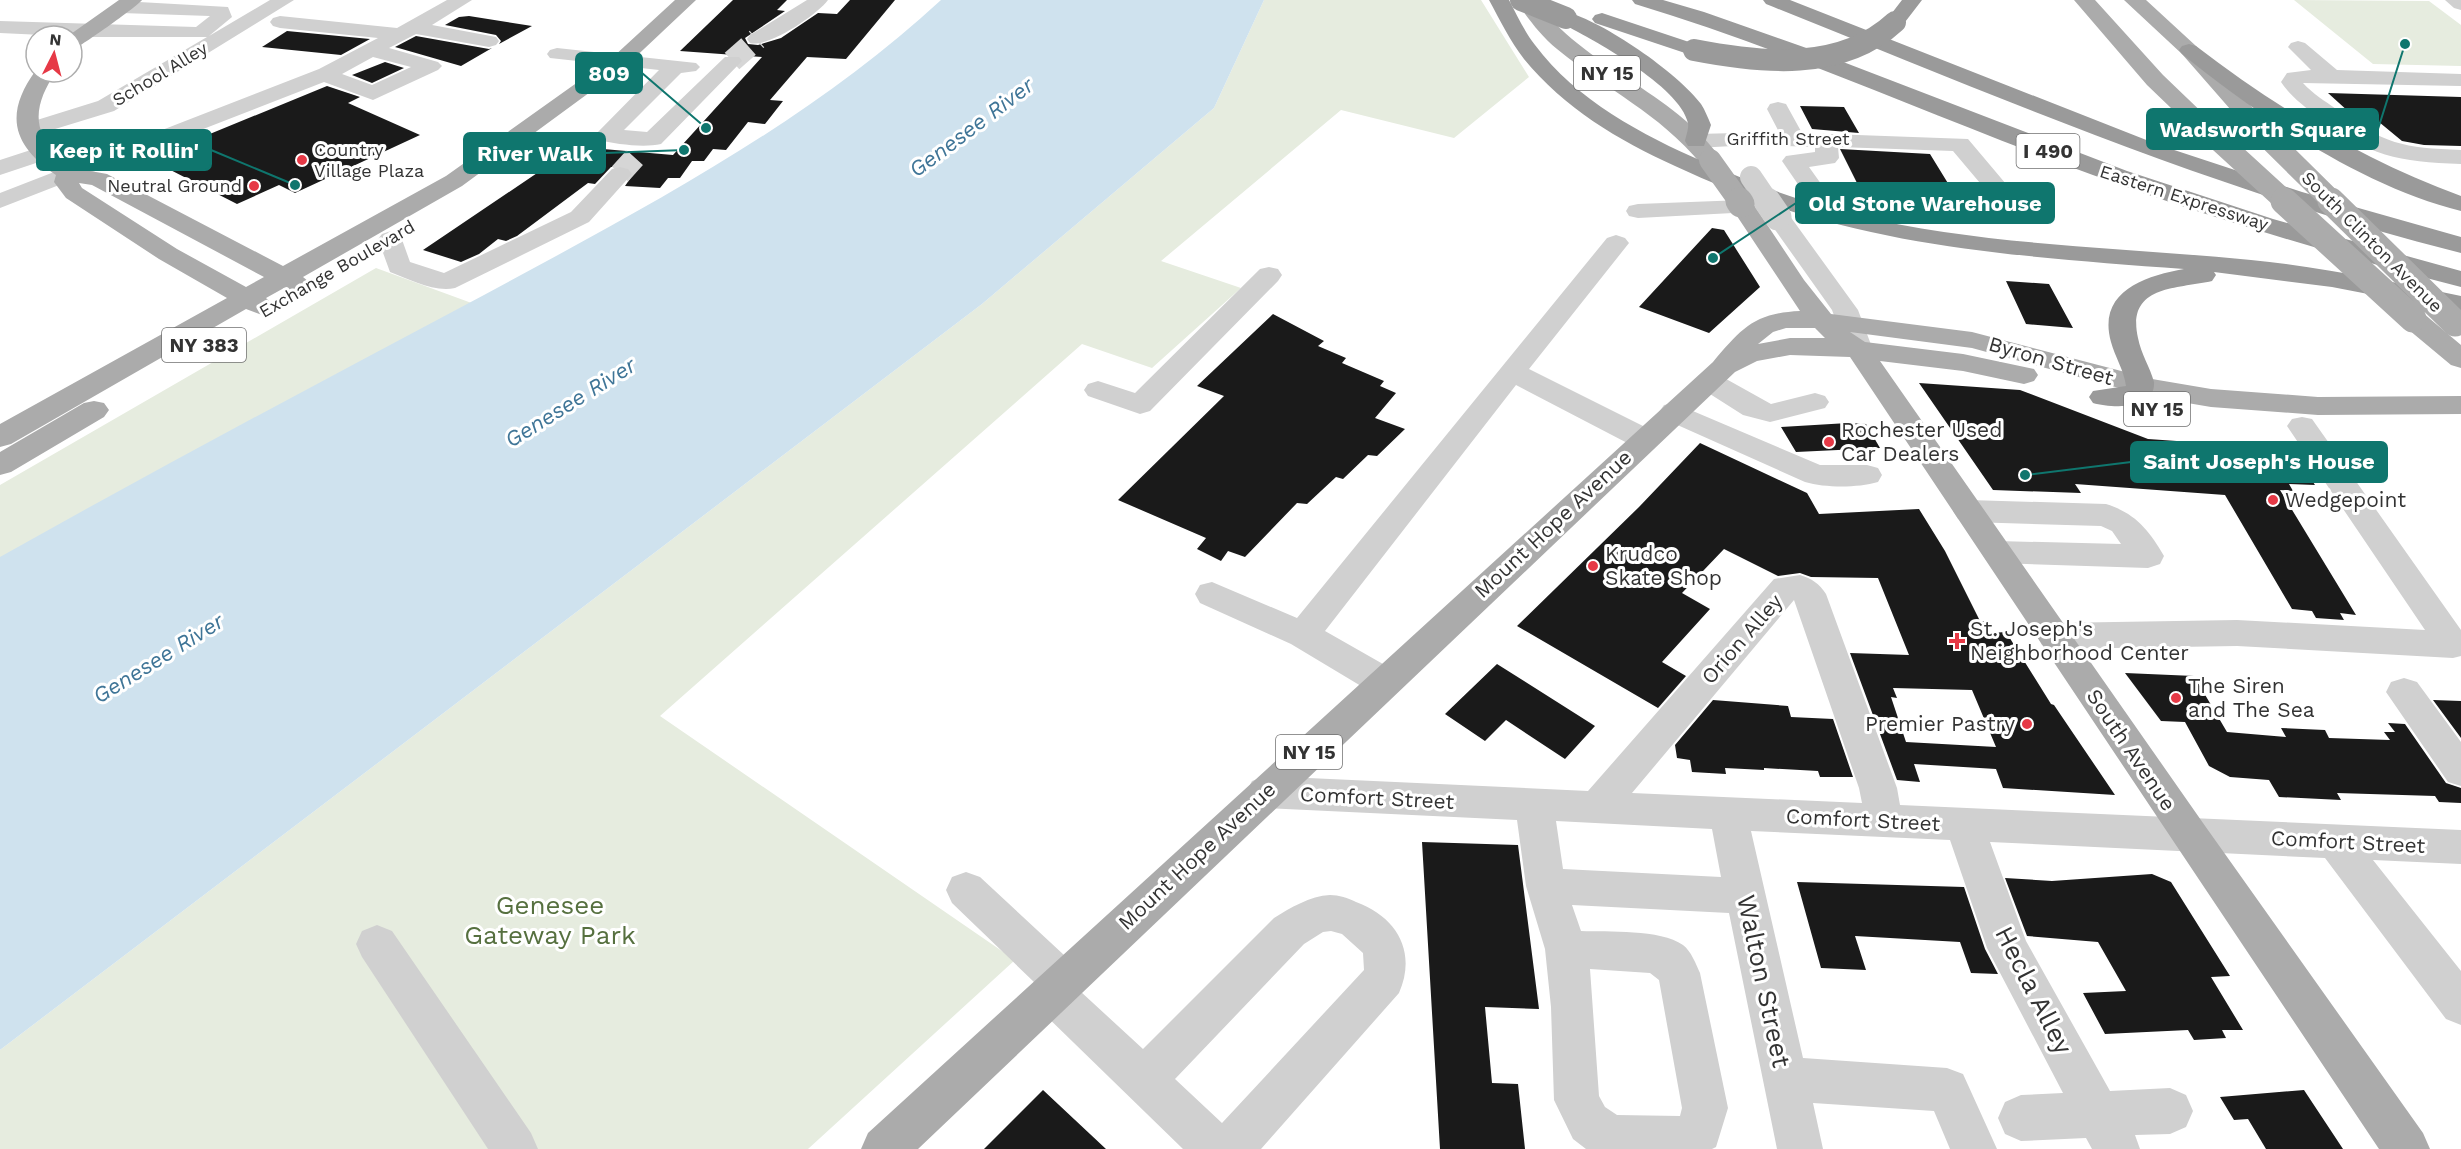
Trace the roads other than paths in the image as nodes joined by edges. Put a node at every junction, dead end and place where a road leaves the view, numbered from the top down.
1 (256, 0) edge
2 (284, 0) edge
3 (462, 0) edge
4 (686, 0) edge
5 (818, 0) edge
6 (1499, 0) edge
7 (1523, 0) edge
8 (1642, 0) edge
9 (1696, 0) edge
10 (1773, 0) edge
11 (1912, 0) edge
12 (2084, 0) edge
13 (2134, 0) edge
14 (2455, 0) edge
15 (126, 4) edge
16 (2461, 4) edge
17 (1561, 8) edge
18 (222, 17) dead end
19 (280, 22) dead end
20 (0, 27) edge
21 (406, 31) junction
22 (85, 38) edge
23 (757, 39) tunnel mouth
24 (489, 41) dead end
25 (2290, 47) dead end
26 (371, 50) junction
27 (2189, 50) junction
28 (557, 54) dead end
29 (620, 61) junction
30 (676, 66) junction
31 (324, 75) junction
32 (2313, 77) junction
33 (2461, 80) edge
34 (37, 84) edge
35 (1778, 108) dead end
36 (29, 130) junction
37 (1751, 138) junction
38 (1794, 139) junction
39 (1703, 151) junction
40 (43, 153) junction
41 (1830, 157) junction
42 (2461, 157) edge
43 (0, 168) edge
44 (69, 173) junction
45 (620, 174) tunnel mouth
46 (1812, 188) dead end
47 (0, 201) edge
48 (2461, 204) edge
49 (1742, 206) junction
50 (1638, 211) dead end
51 (2021, 216) dead end
52 (1616, 243) dead end
53 (2461, 245) edge
54 (393, 246) junction
55 (2461, 264) edge
56 (1269, 276) dead end
57 (2461, 279) edge
58 (295, 283) junction
59 (2396, 291) junction
60 (257, 304) junction
61 (2459, 319) edge
62 (1821, 321) junction
63 (1855, 337) junction
64 (2461, 359) edge
65 (1512, 372) junction
66 (1716, 374) junction
67 (2140, 385) junction
68 (1098, 390) dead end
69 (2103, 397) junction
70 (1815, 402) dead end
71 (2461, 405) edge
72 (1674, 412) junction
73 (2302, 426) junction
74 (2461, 426) edge
75 (0, 437) edge
76 (1644, 439) junction
77 (0, 465) edge
78 (1868, 475) dead end
79 (1969, 512) junction
80 (1997, 552) junction
81 (1212, 594) dead end
82 (1303, 635) junction
83 (2054, 636) junction
84 (1384, 682) junction
85 (2404, 692) dead end
86 (2461, 771) edge
87 (1264, 792) junction
88 (1534, 805) junction
89 (1596, 808) junction
90 (1728, 814) junction
91 (1884, 821) junction
92 (1964, 825) junction
93 (2189, 835) junction
94 (2335, 841) junction
95 (2458, 850) edge
96 (1546, 886) junction
97 (966, 890) dead end
98 (1746, 896) junction
99 (377, 944) dead end
100 (1566, 949) junction
101 (1057, 987) junction
102 (2461, 1005) edge
103 (1785, 1079) junction
104 (1144, 1080) junction
105 (2170, 1112) dead end
106 (2021, 1118) dead end
107 (2108, 1132) edge
108 (515, 1149) edge
109 (884, 1149) edge
110 (1216, 1149) edge
111 (1230, 1149) edge
112 (1800, 1149) edge
113 (1974, 1149) edge
114 (2407, 1149) edge

1 - 15 street
2 - 36 street, School Alley
3 - 21 street
4 - 29 main road, Exchange Boulevard / NY 383
5 - 23 street
6 - 59 highway
7 - 17 highway, bridge
7 - 39 main road, South Avenue / NY 15
8 - 57 highway, Eastern Expressway / I 490
9 - 55 highway
10 - 53 highway, Eastern Expressway / I 490
11 - 17 highway, bridge
12 - 64 main road, bridge
13 - 27 main road, South Clinton Avenue
14 - 16 street
15 - 22 main road
17 - 39 highway
18 - 22 street
19 - 21 street
20 - 22 street
21 - 24 street
21 - 26 street
25 - 32 street
26 - 31 street
26 - 31 street
27 - 48 highway
27 - 61 main road, South Clinton Avenue, bridge
28 - 29 street
29 - 30 street
29 - 54 main road, Exchange Boulevard / NY 383
29 - 58 main road, Exchange Boulevard / NY 383
30 - 30 street
31 - 44 street
32 - 33 street
32 - 42 street
34 - 36 main road
35 - 38 street
36 - 40 main road
37 - 38 street, Griffith Street
37 - 39 street, Griffith Street
37 - 63 street, South Avenue, bridge
38 - 41 street, Griffith Street
39 - 49 main road, South Avenue / NY 15, bridge
40 - 43 street
40 - 44 main road
41 - 46 street
41 - 51 street, Griffith Street
44 - 47 street
44 - 58 main road
44 - 60 main road
45 - 54 street
49 - 50 street
49 - 62 main road, South Avenue / NY 15
52 - 65 street
54 - 58 main road, Exchange Boulevard / NY 383
56 - 68 street
58 - 60 main road, Exchange Boulevard / NY 383
59 - 61 highway
59 - 67 highway
60 - 75 main road, Exchange Boulevard / NY 383
60 - 77 main road, Exchange Boulevard / NY 383
62 - 63 main road, South Avenue
62 - 66 main road, Mount Hope Avenue / NY 15
63 - 66 main road, Mount Hope Avenue / NY 15
63 - 67 main road, Byron Street
63 - 69 main road, Byron Street / NY 15
63 - 79 main road, South Avenue
65 - 76 street
65 - 82 street
66 - 70 street
66 - 72 main road, Mount Hope Avenue / NY 15
67 - 69 highway
67 - 71 main road, Byron Street
69 - 73 main road, Byron Street / NY 15
72 - 76 main road, Mount Hope Avenue / NY 15
72 - 78 street
73 - 74 main road, Byron Street / NY 15
73 - 83 street
76 - 84 main road, Mount Hope Avenue / NY 15
79 - 80 main road, South Avenue
79 - 80 street
80 - 83 main road, South Avenue
81 - 82 street
82 - 84 street
83 - 93 main road, South Avenue
84 - 87 main road, Mount Hope Avenue / NY 15
85 - 86 street
87 - 88 street, Comfort Street
87 - 101 main road, Mount Hope Avenue / NY 15
88 - 89 street, Comfort Street
88 - 96 street
89 - 90 street, Comfort Street
89 - 91 street, Orion Alley
90 - 91 street, Comfort Street
90 - 98 street, Walton Street
91 - 92 street, Comfort Street
92 - 93 street, Comfort Street
92 - 107 street, Hecla Alley
93 - 94 street, Comfort Street
93 - 114 main road, South Avenue
94 - 95 street, Comfort Street
94 - 102 street
96 - 98 street
96 - 100 street
97 - 101 street
98 - 103 street, Walton Street
99 - 108 street
100 - 100 street
101 - 104 street
101 - 109 main road, Mount Hope Avenue / NY 15
103 - 112 street, Walton Street
103 - 113 street
104 - 110 street
104 - 111 street
105 - 107 street
106 - 107 street

